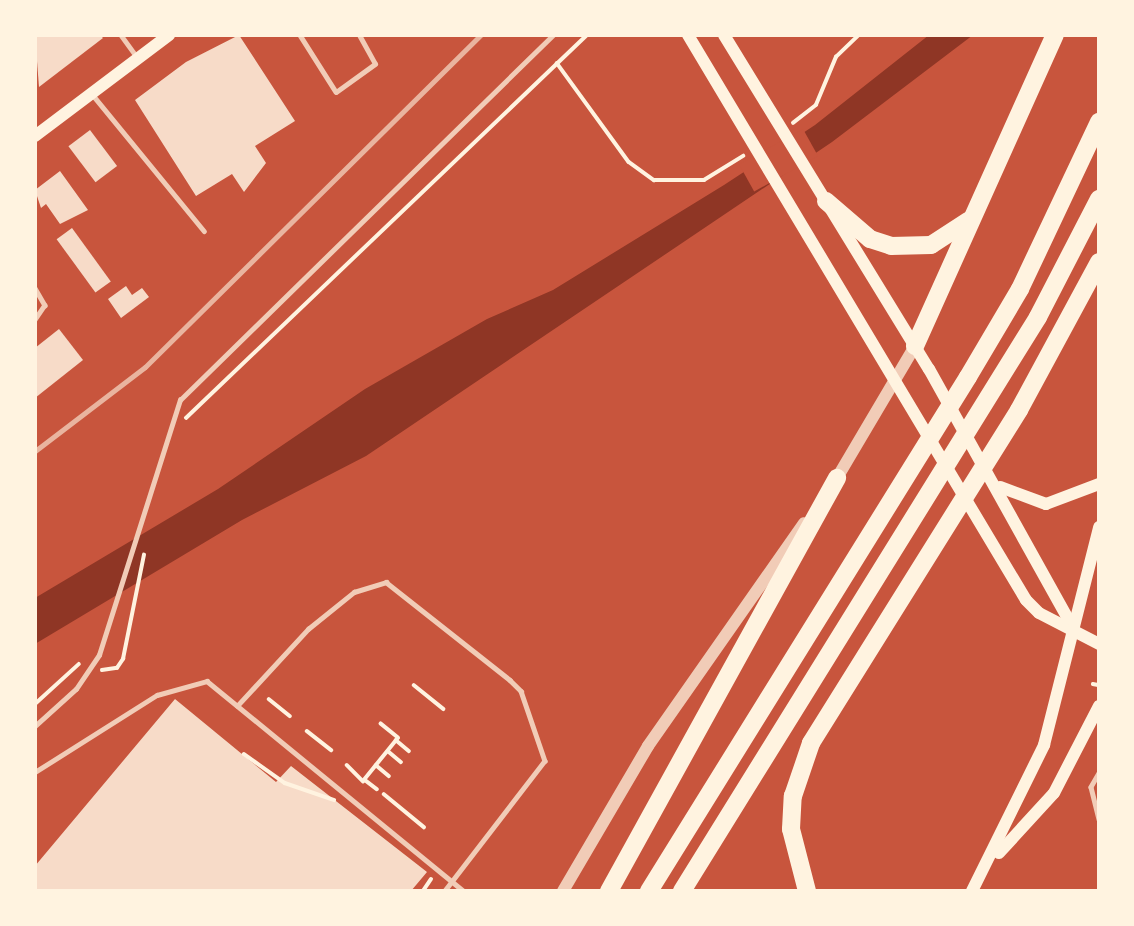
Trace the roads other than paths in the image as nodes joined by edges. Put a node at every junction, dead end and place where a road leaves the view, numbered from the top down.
1 (121, 35) edge
2 (169, 35) edge
3 (300, 35) edge
4 (359, 35) edge
5 (553, 35) edge
6 (688, 35) edge
7 (724, 35) edge
8 (1055, 35) edge
9 (138, 58) junction
10 (91, 93) junction
11 (1099, 122) edge
12 (35, 135) edge
13 (1099, 199) edge
14 (826, 201) junction
15 (975, 213) junction
16 (204, 231) dead end
17 (1099, 262) edge
18 (35, 288) edge
19 (35, 320) edge
20 (915, 346) junction
21 (895, 385) junction
22 (837, 478) junction
23 (1099, 484) edge
24 (997, 485) junction
25 (1099, 527) edge
26 (1075, 631) junction
27 (1099, 644) edge
28 (237, 706) junction
29 (1099, 706) edge
30 (35, 726) edge
31 (35, 772) edge
32 (1099, 774) edge
33 (1099, 819) edge
34 (993, 858) junction
35 (454, 880) junction
36 (445, 891) edge
37 (464, 891) edge
38 (563, 891) edge
39 (609, 891) edge
40 (649, 891) edge
41 (682, 891) edge
42 (807, 891) edge
43 (972, 891) edge

1 - 9 lane
2 - 9 main road
3 - 4 lane
5 - 30 lane
6 - 21 main road
7 - 14 main road
8 - 15 highway
9 - 10 main road
10 - 12 main road
10 - 16 lane
11 - 40 highway
13 - 41 highway
14 - 15 highway
14 - 20 main road
15 - 20 highway
17 - 42 highway
18 - 19 lane
20 - 21 street
20 - 24 main road
21 - 22 street
21 - 26 main road
22 - 38 street
22 - 39 highway
23 - 24 main road
24 - 26 main road
25 - 26 main road
26 - 27 main road
26 - 34 main road
28 - 31 lane
28 - 35 lane
28 - 35 lane
29 - 34 main road
32 - 33 lane
34 - 43 main road
35 - 36 lane
35 - 37 lane

